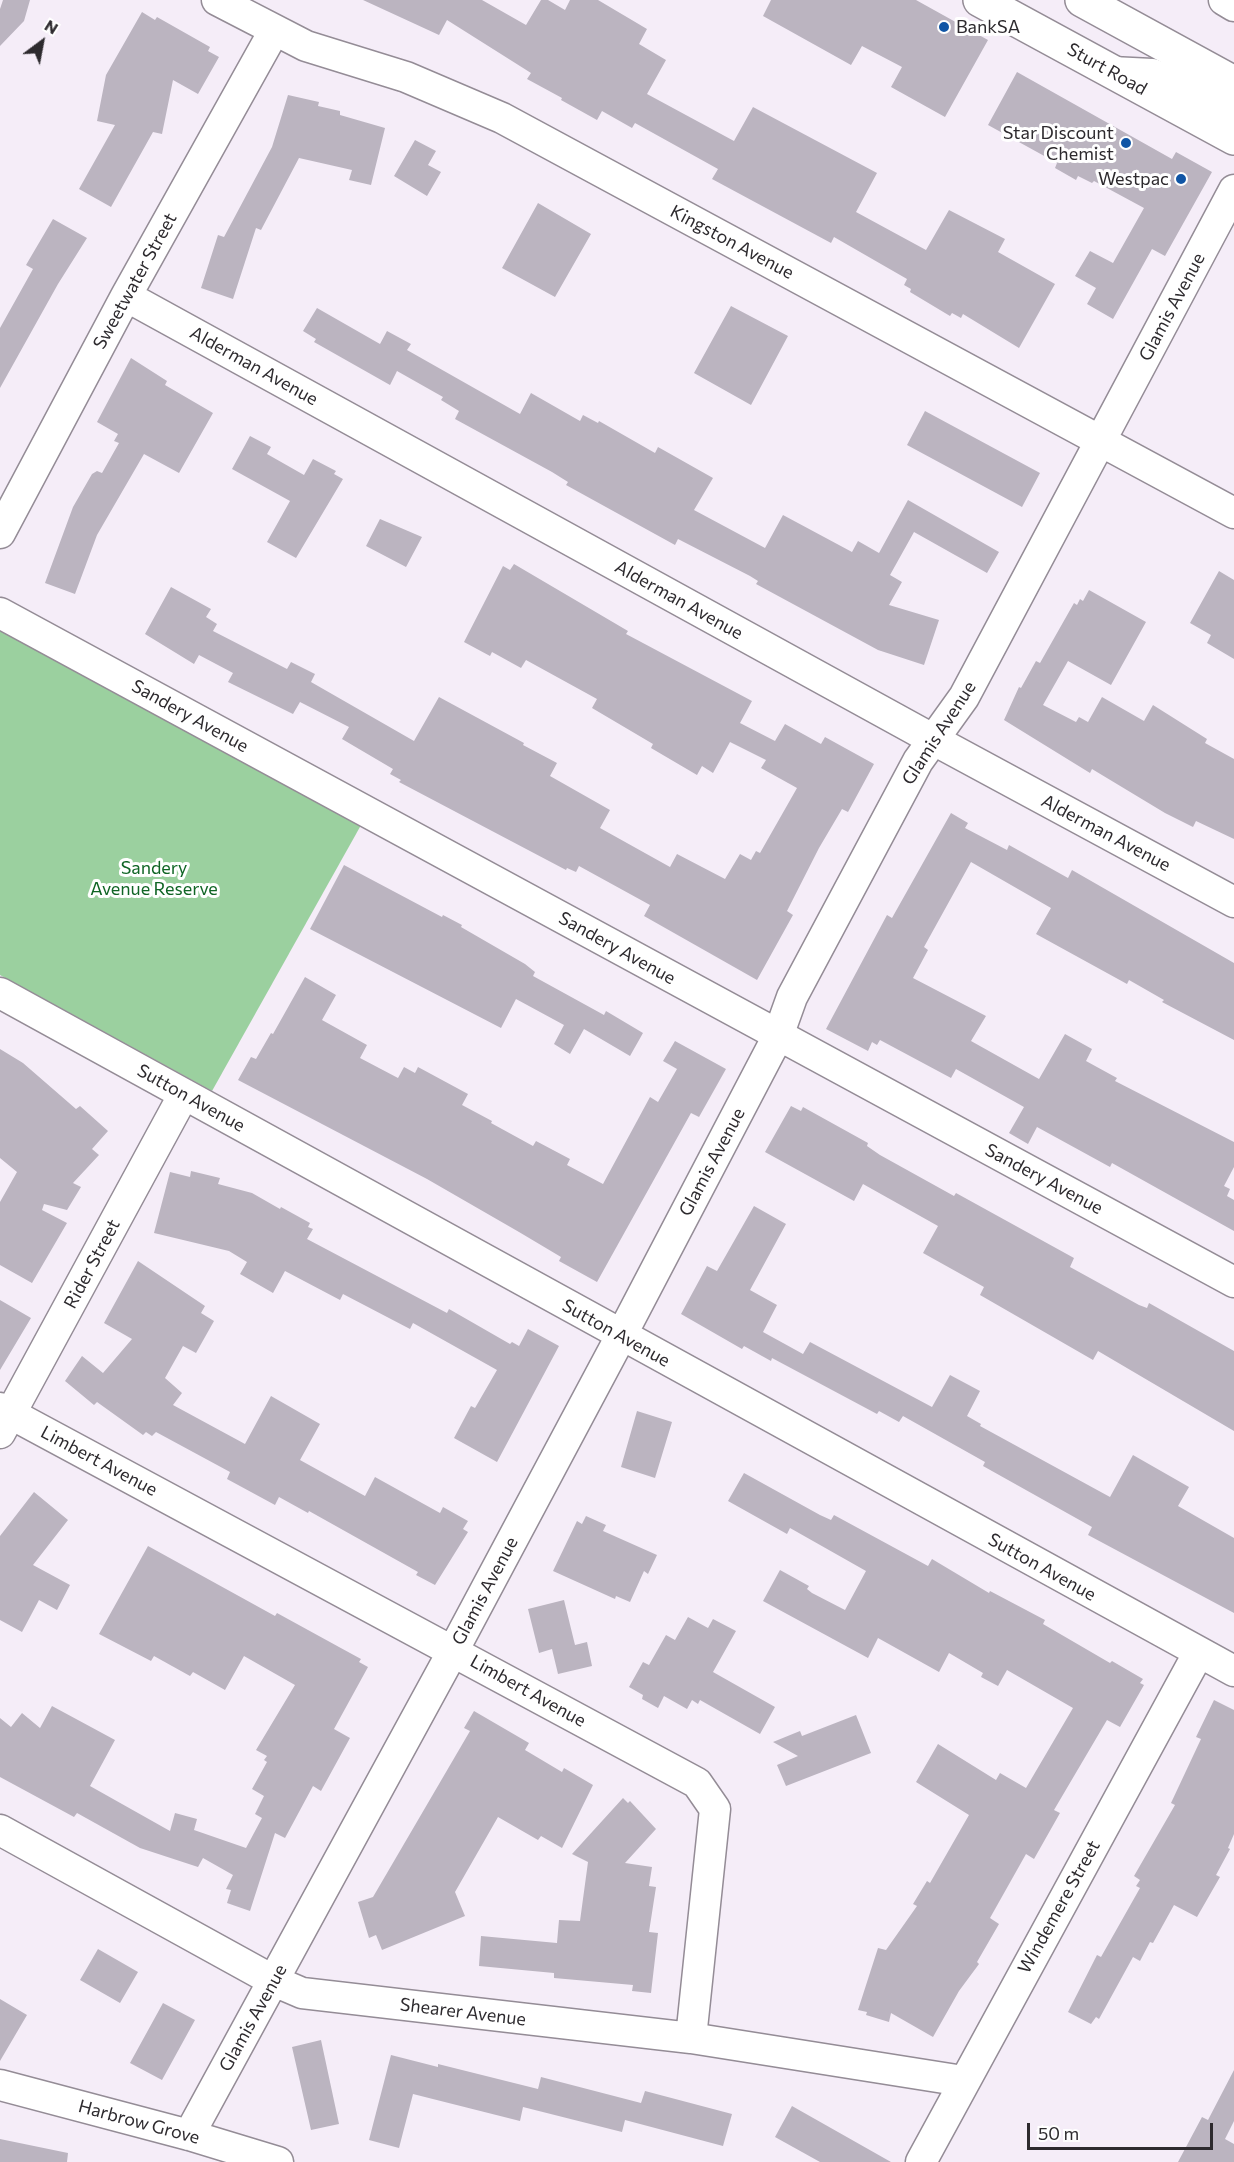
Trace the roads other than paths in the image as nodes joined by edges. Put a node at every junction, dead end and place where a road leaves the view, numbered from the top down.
1 (216, 0) edge
2 (980, 0) edge
3 (1082, 0) edge
4 (1224, 0) edge
5 (1234, 6) edge
6 (274, 32) junction
7 (1112, 72) junction
8 (1234, 83) edge
9 (1234, 107) edge
10 (1234, 138) edge
11 (1234, 190) edge
12 (126, 296) junction
13 (1101, 441) junction
14 (1234, 513) edge
15 (0, 533) edge
16 (0, 613) edge
17 (934, 740) junction
18 (1234, 902) edge
19 (0, 993) edge
20 (778, 1036) junction
21 (184, 1094) junction
22 (1234, 1282) edge
23 (621, 1336) junction
24 (4, 1418) edge
25 (453, 1651) junction
26 (1199, 1652) junction
27 (1234, 1671) edge
28 (0, 1830) edge
29 (274, 1981) junction
30 (691, 2038) junction
31 (963, 2081) junction
32 (0, 2085) edge
33 (189, 2134) junction
34 (278, 2162) edge
35 (921, 2162) edge

1 - 6 street, Kingston Avenue
2 - 7 main road, Sturt Road
3 - 8 main road
4 - 5 street
6 - 12 street, Sweetwater Street
6 - 13 street, Kingston Avenue
7 - 9 street
7 - 10 main road, Sturt Road
11 - 13 street, Glamis Avenue
12 - 15 street, Sweetwater Street
12 - 17 street, Alderman Avenue
13 - 14 street, Kingston Avenue
13 - 17 street, Glamis Avenue
16 - 20 street, Sandery Avenue
17 - 18 street, Alderman Avenue
17 - 20 street, Glamis Avenue
19 - 21 street, Sutton Avenue
20 - 22 street, Sandery Avenue
20 - 23 street, Glamis Avenue
21 - 23 street, Sutton Avenue
21 - 24 street, Rider Street
23 - 25 street, Glamis Avenue
23 - 26 street, Sutton Avenue
24 - 25 street, Limbert Avenue
25 - 29 street, Glamis Avenue
25 - 30 street, Limbert Avenue
26 - 27 street, Sutton Avenue
26 - 31 street, Windemere Street
28 - 29 street, Shearer Avenue
29 - 30 street, Shearer Avenue
29 - 33 street, Glamis Avenue
30 - 31 street, Shearer Avenue
31 - 35 street, Windemere Street
32 - 33 street, Harbrow Grove
33 - 34 street, Harbrow Grove

